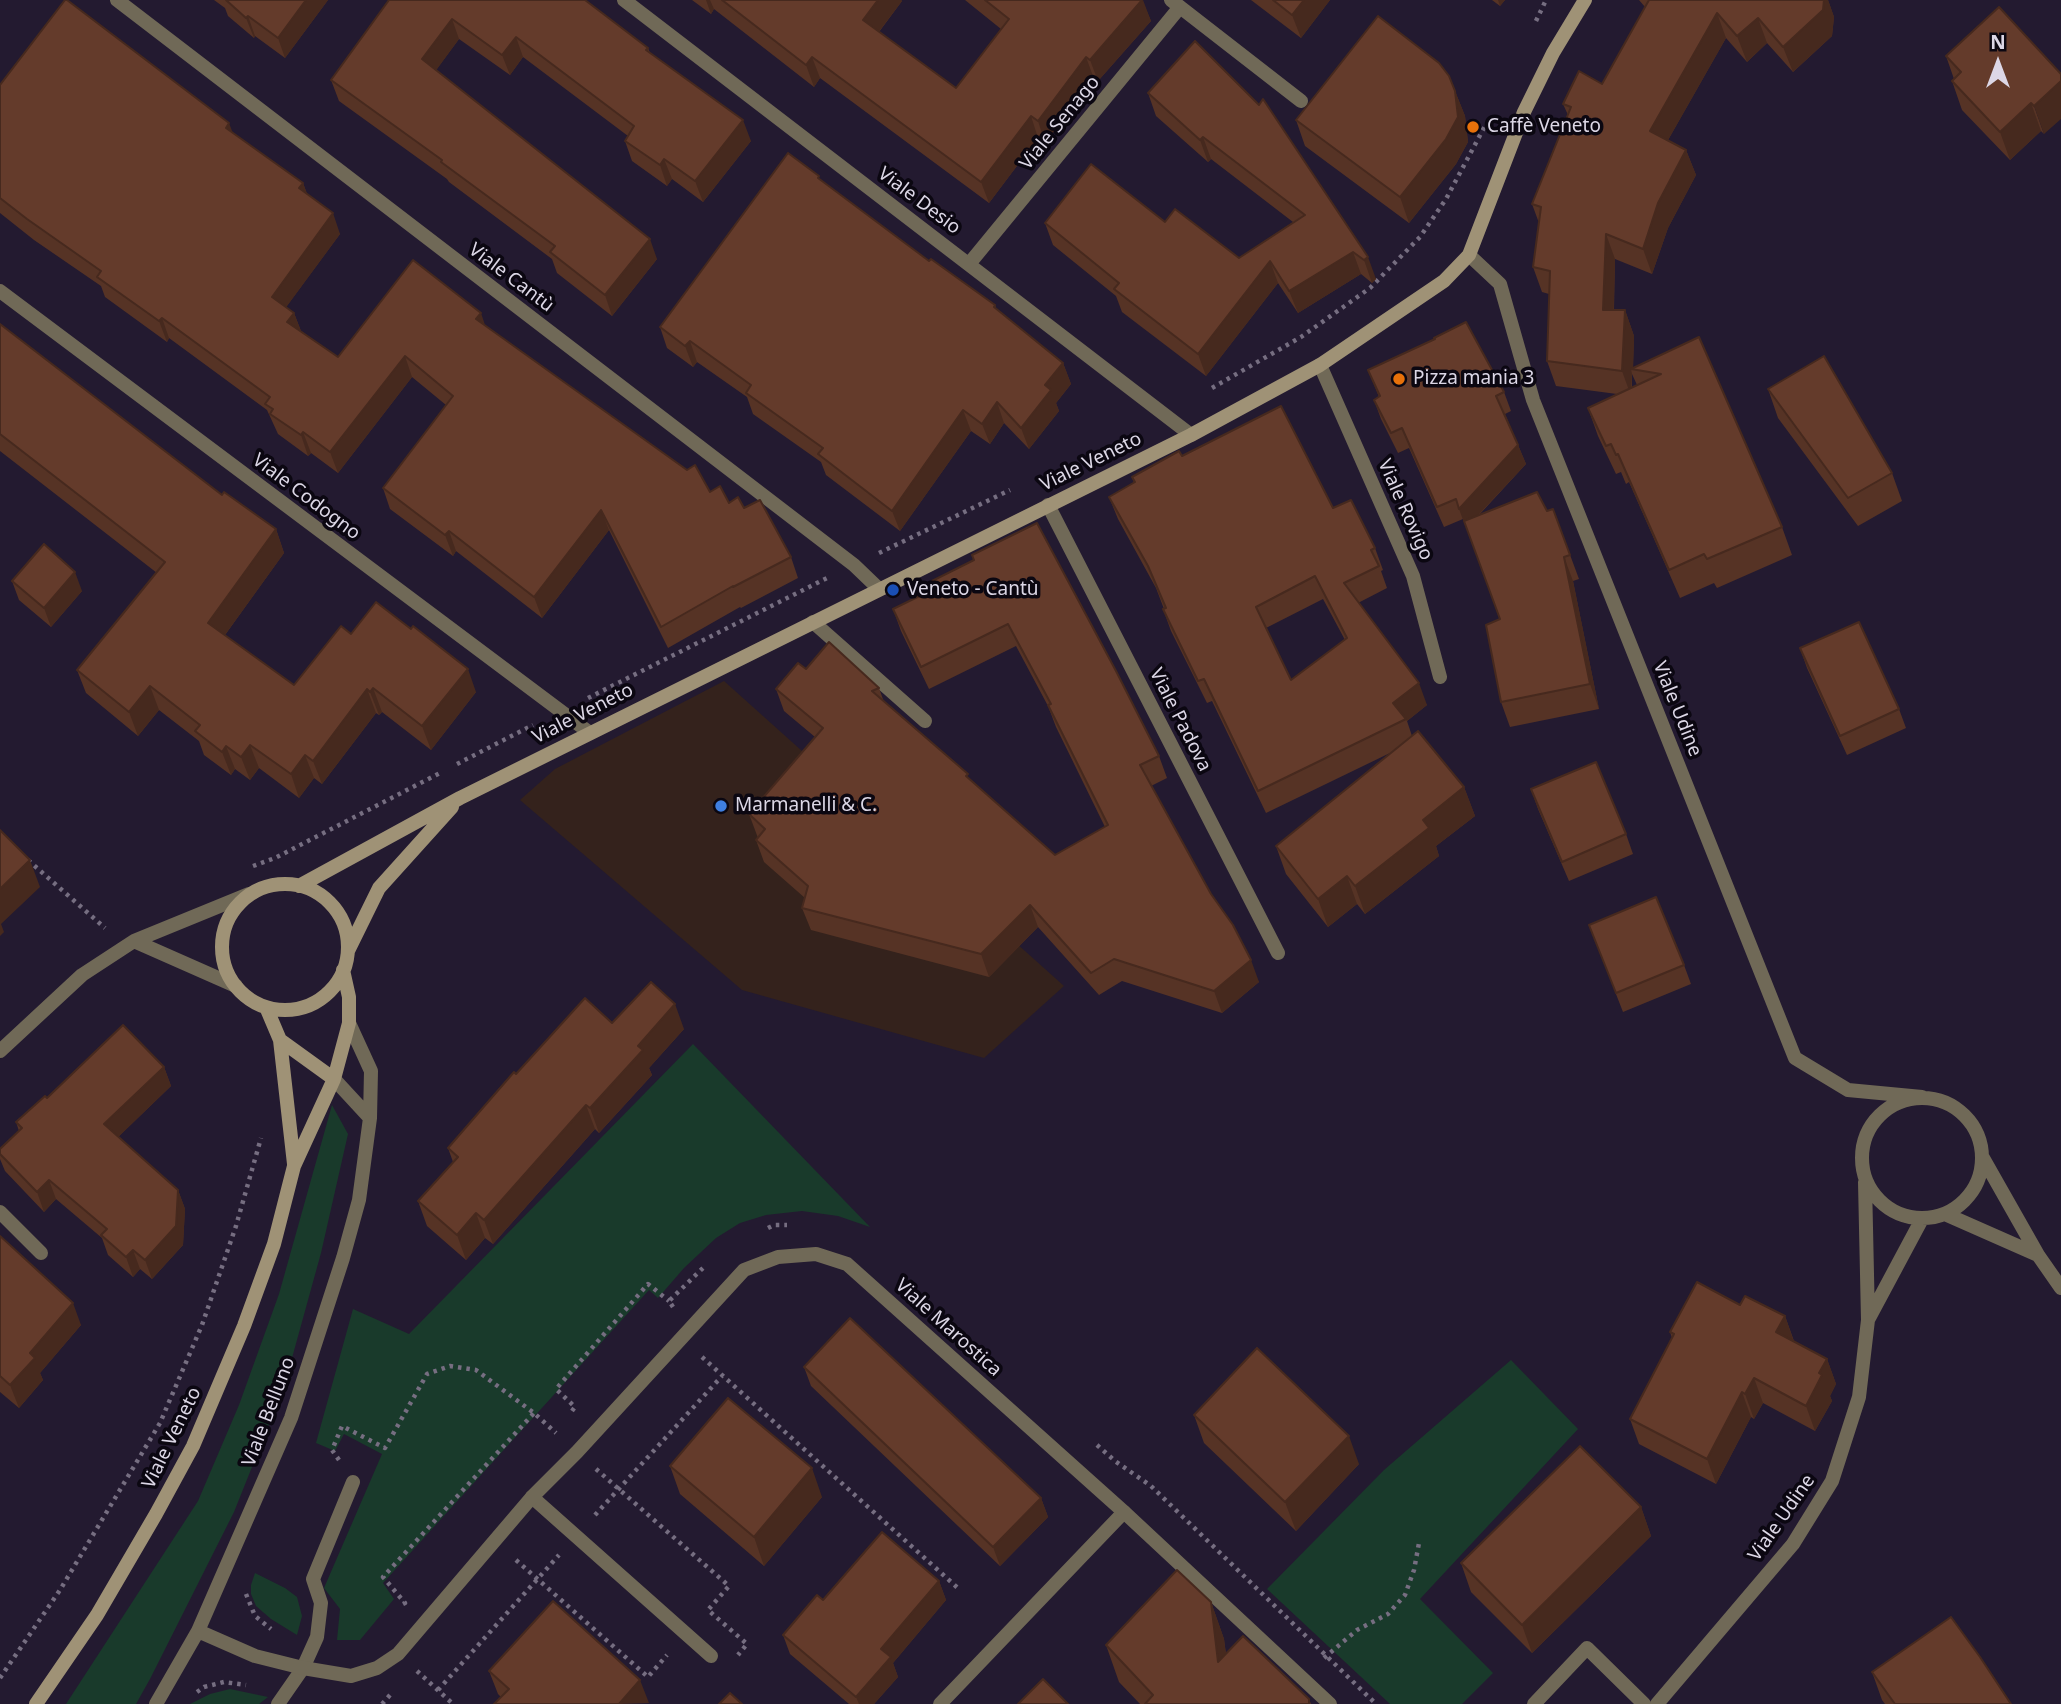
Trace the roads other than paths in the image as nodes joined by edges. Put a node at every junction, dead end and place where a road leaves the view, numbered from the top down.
1 (117, 0) edge
2 (624, 0) edge
3 (1584, 0) edge
4 (1175, 3) edge
5 (1301, 101) dead end
6 (1469, 256) junction
7 (969, 264) junction
8 (0, 291) edge
9 (1320, 365) junction
10 (1191, 435) junction
11 (1048, 505) junction
12 (879, 589) junction
13 (813, 622) junction
14 (1440, 677) dead end
15 (925, 721) dead end
16 (590, 733) junction
17 (460, 798) junction
18 (299, 886) junction
19 (249, 894) junction
20 (134, 941) junction
21 (348, 952) junction
22 (1278, 953) dead end
23 (343, 971) junction
24 (236, 986) junction
25 (266, 1007) junction
26 (349, 1023) junction
27 (279, 1040) junction
28 (0, 1051) edge
29 (334, 1079) junction
30 (1922, 1097) junction
31 (369, 1118) junction
32 (1983, 1158) junction
33 (294, 1166) junction
34 (1865, 1181) junction
35 (0, 1212) edge
36 (1945, 1214) junction
37 (1922, 1219) junction
38 (41, 1253) dead end
39 (2038, 1255) junction
40 (2061, 1288) edge
41 (1868, 1320) junction
42 (353, 1482) road end
43 (532, 1497) junction
44 (1124, 1512) junction
45 (198, 1631) junction
46 (711, 1656) dead end
47 (303, 1668) junction
48 (36, 1704) edge
49 (156, 1704) edge
50 (278, 1704) edge
51 (940, 1704) edge
52 (1330, 1704) edge
53 (1534, 1704) edge
54 (1644, 1704) edge
55 (1657, 1704) edge

1 - 12 street, Viale Cantù
2 - 7 street, Viale Desio
3 - 6 main road, Viale Veneto
4 - 5 street
4 - 7 street, Viale Senago
6 - 9 main road, Viale Veneto
6 - 30 street, Viale Udine
7 - 10 street, Viale Desio
8 - 16 street, Viale Codogno
9 - 10 main road, Viale Veneto
9 - 14 street, Viale Rovigo
10 - 11 main road, Viale Veneto
11 - 12 main road, Viale Veneto
11 - 22 street, Viale Padova
12 - 13 main road, Viale Veneto
13 - 15 street
13 - 16 main road, Viale Veneto
16 - 17 main road, Viale Veneto
17 - 18 main road, Viale Veneto
17 - 21 main road, Viale Veneto
18 - 19 main road
18 - 21 main road
19 - 20 street
19 - 24 main road
20 - 24 street
20 - 28 street
21 - 23 main road
23 - 25 main road
23 - 26 main road, Viale Veneto
24 - 25 main road
25 - 27 main road, Viale Veneto
26 - 29 main road, Viale Veneto
26 - 31 street, Viale Belluno
27 - 29 main road
27 - 33 main road, Viale Veneto
29 - 31 street
29 - 33 main road, Viale Veneto
30 - 32 street, Viale Udine
30 - 34 street, Viale Udine
31 - 45 street, Viale Belluno
32 - 36 street
32 - 39 street, Viale Udine
33 - 48 main road, Viale Veneto
34 - 37 street
34 - 41 street, Viale Udine
35 - 38 street
36 - 37 street
36 - 39 street
37 - 41 street, Viale Udine
39 - 40 street, Viale Udine
41 - 55 street, Viale Udine
42 - 47 street
43 - 44 street, Viale Marostica
43 - 46 street
43 - 47 street, Viale Marostica
44 - 51 street
44 - 52 street, Viale Marostica
45 - 47 street, Viale Marostica
45 - 49 street, Viale Belluno
47 - 50 street
53 - 54 street

